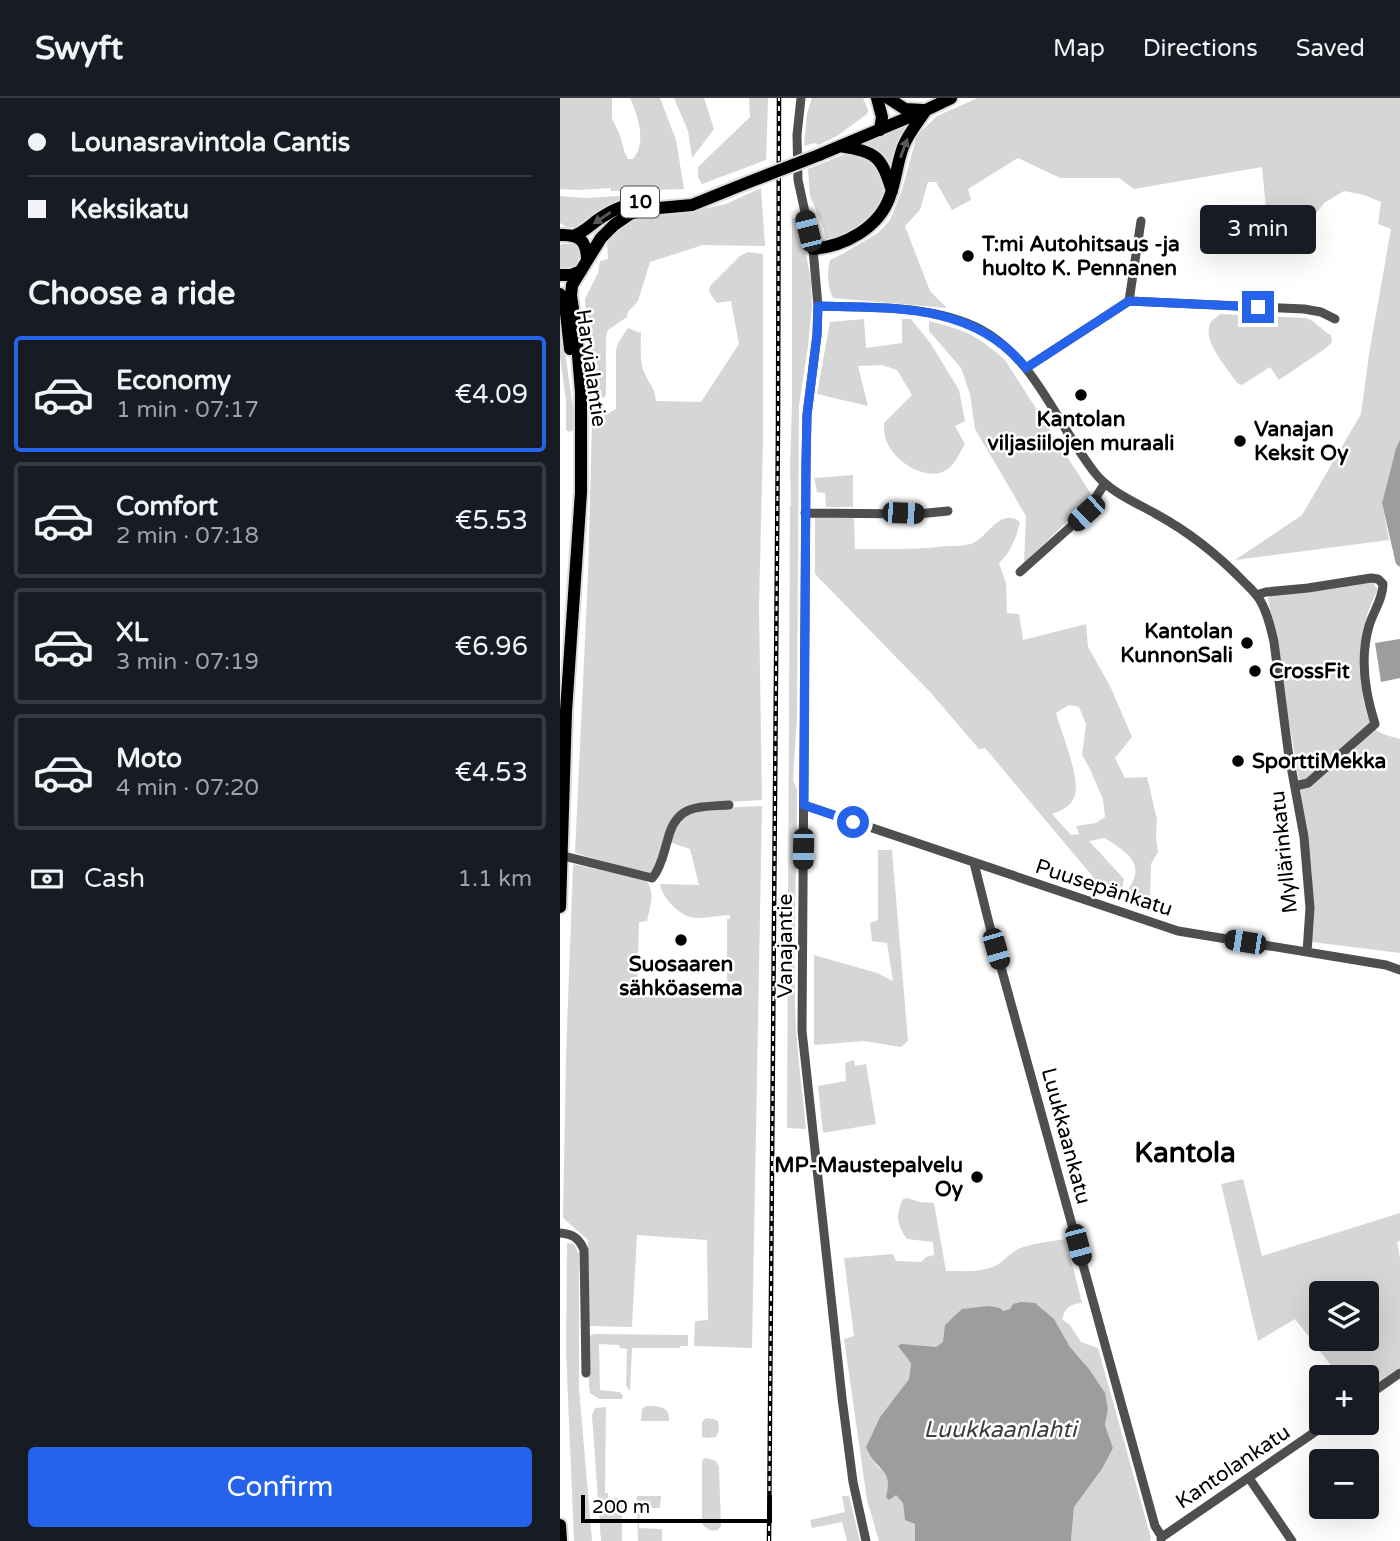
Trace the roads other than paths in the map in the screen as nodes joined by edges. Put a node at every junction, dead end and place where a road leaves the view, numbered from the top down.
1 (801, 98) edge
2 (877, 98) edge
3 (888, 98) edge
4 (948, 100) edge
5 (926, 110) junction
6 (880, 130) junction
7 (840, 146) junction
8 (736, 187) junction
9 (892, 191) junction
10 (1141, 221) dead end
11 (567, 235) edge
12 (813, 249) junction
13 (584, 267) junction
14 (560, 275) edge
15 (560, 295) edge
16 (1129, 301) junction
17 (818, 306) junction
18 (1335, 319) dead end
19 (1026, 368) junction
20 (582, 446) junction
21 (1105, 483) junction
22 (948, 511) dead end
23 (805, 513) junction
24 (1020, 572) dead end
25 (1256, 595) junction
26 (1295, 786) junction
27 (729, 805) dead end
28 (804, 805) junction
29 (561, 855) edge
30 (974, 863) junction
31 (560, 907) edge
32 (1307, 952) junction
33 (1400, 970) edge
34 (560, 1233) edge
35 (586, 1373) dead end
36 (1400, 1373) edge
37 (1379, 1388) edge
38 (1311, 1435) edge
39 (1249, 1478) junction
40 (560, 1525) edge
41 (1161, 1539) edge
42 (561, 1541) edge
43 (866, 1541) edge
44 (1292, 1541) edge

1 - 12 street, Vanajantie
2 - 6 highway
3 - 5 highway
4 - 5 highway, 10
5 - 6 highway, 10
9 -> 5 highway
6 - 7 highway, 10
7 - 8 highway, 10, bridge
7 - 9 highway
8 -> 11 highway, 10
8 - 13 highway, 10
9 - 12 highway
10 - 16 street
11 - 13 highway, 10
12 - 17 street, Vanajantie
13 - 14 highway
13 - 20 highway, Harvialantie / 10
15 - 20 highway, Harvialantie / 10
16 - 18 street
16 - 19 street
17 - 19 street, Myllärinkatu
17 - 23 street, Vanajantie
19 - 21 street, Myllärinkatu
20 - 29 highway, Harvialantie / 10
21 - 24 street
21 - 25 street, Myllärinkatu
22 - 23 street
23 - 28 street, Vanajantie
25 - 26 street, Myllärinkatu
25 - 26 street
26 - 32 street, Myllärinkatu
27 - 29 street
28 - 30 street, Puusepänkatu
28 - 43 street, Vanajantie
29 - 31 highway, Harvialantie / 10
30 - 32 street, Puusepänkatu
30 - 41 street, Luukkaankatu
32 - 33 street, Puusepänkatu
34 - 35 street
36 - 37 street
38 - 39 street, Kantolankatu
39 - 41 street, Kantolankatu
39 - 44 street
40 - 42 highway

